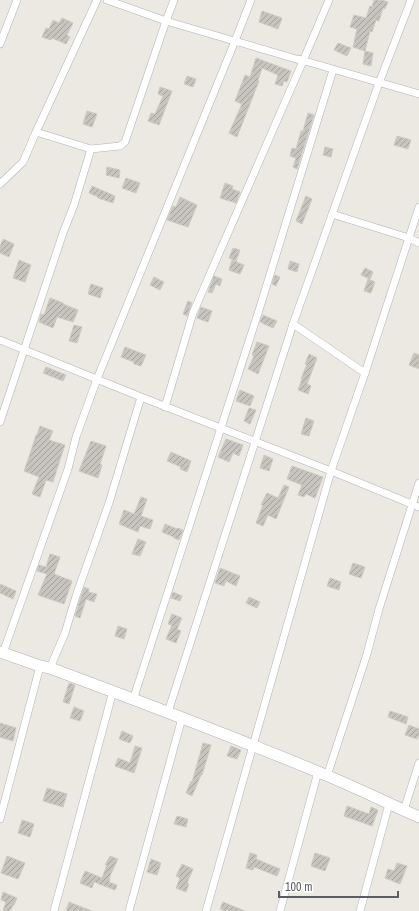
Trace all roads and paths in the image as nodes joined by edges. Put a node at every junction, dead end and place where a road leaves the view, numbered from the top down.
1 (16, 0) edge
2 (97, 0) edge
3 (107, 0) edge
4 (174, 0) edge
5 (251, 0) edge
6 (329, 0) edge
7 (411, 0) edge
8 (166, 21) junction
9 (235, 41) junction
10 (0, 44) edge
11 (303, 61) junction
12 (333, 70) junction
13 (378, 83) junction
14 (419, 94) edge
15 (36, 132) junction
16 (91, 149) junction
17 (0, 184) edge
18 (419, 207) edge
19 (332, 214) junction
20 (409, 238) junction
21 (419, 243) edge
22 (293, 324) junction
23 (0, 340) edge
24 (25, 350) junction
25 (365, 373) junction
26 (97, 379) junction
27 (141, 397) junction
28 (165, 407) junction
29 (0, 422) edge
30 (220, 428) junction
31 (254, 441) junction
32 (331, 471) junction
33 (419, 483) edge
34 (416, 506) edge
35 (2, 653) edge
36 (45, 667) junction
37 (113, 691) junction
38 (133, 700) junction
39 (168, 712) junction
40 (182, 718) junction
41 (253, 746) junction
42 (419, 763) edge
43 (322, 774) junction
44 (389, 804) junction
45 (404, 810) junction
46 (419, 817) edge
47 (0, 819) edge
48 (54, 911) edge
49 (129, 911) edge
50 (206, 911) edge
51 (280, 911) edge
52 (360, 911) edge

1 - 10 street
2 - 15 street
3 - 8 street
4 - 8 street
5 - 9 street
6 - 11 street
7 - 13 street
8 - 9 street
8 - 16 street
9 - 11 street
9 - 26 street
11 - 12 street
11 - 28 street
12 - 13 street
12 - 30 street
13 - 14 street
13 - 19 street
15 - 16 street
15 - 17 street
16 - 24 street
18 - 20 street
19 - 20 street
19 - 22 street
20 - 21 street
20 - 25 street
22 - 25 street
22 - 31 street
23 - 24 street
24 - 26 street
24 - 29 street
25 - 32 street
26 - 27 street
26 - 35 street
27 - 28 street
27 - 36 street
28 - 30 street
30 - 31 street
30 - 38 street
31 - 32 street
31 - 39 street
32 - 34 street
32 - 41 street
33 - 34 street
34 - 43 street
35 - 36 main road
36 - 37 main road
36 - 47 street
37 - 38 main road
37 - 48 street
38 - 39 main road
39 - 40 main road
40 - 41 main road
40 - 49 street
41 - 43 main road
41 - 50 street
42 - 45 street
43 - 44 main road
43 - 51 street
44 - 45 main road
44 - 52 street
45 - 46 main road

